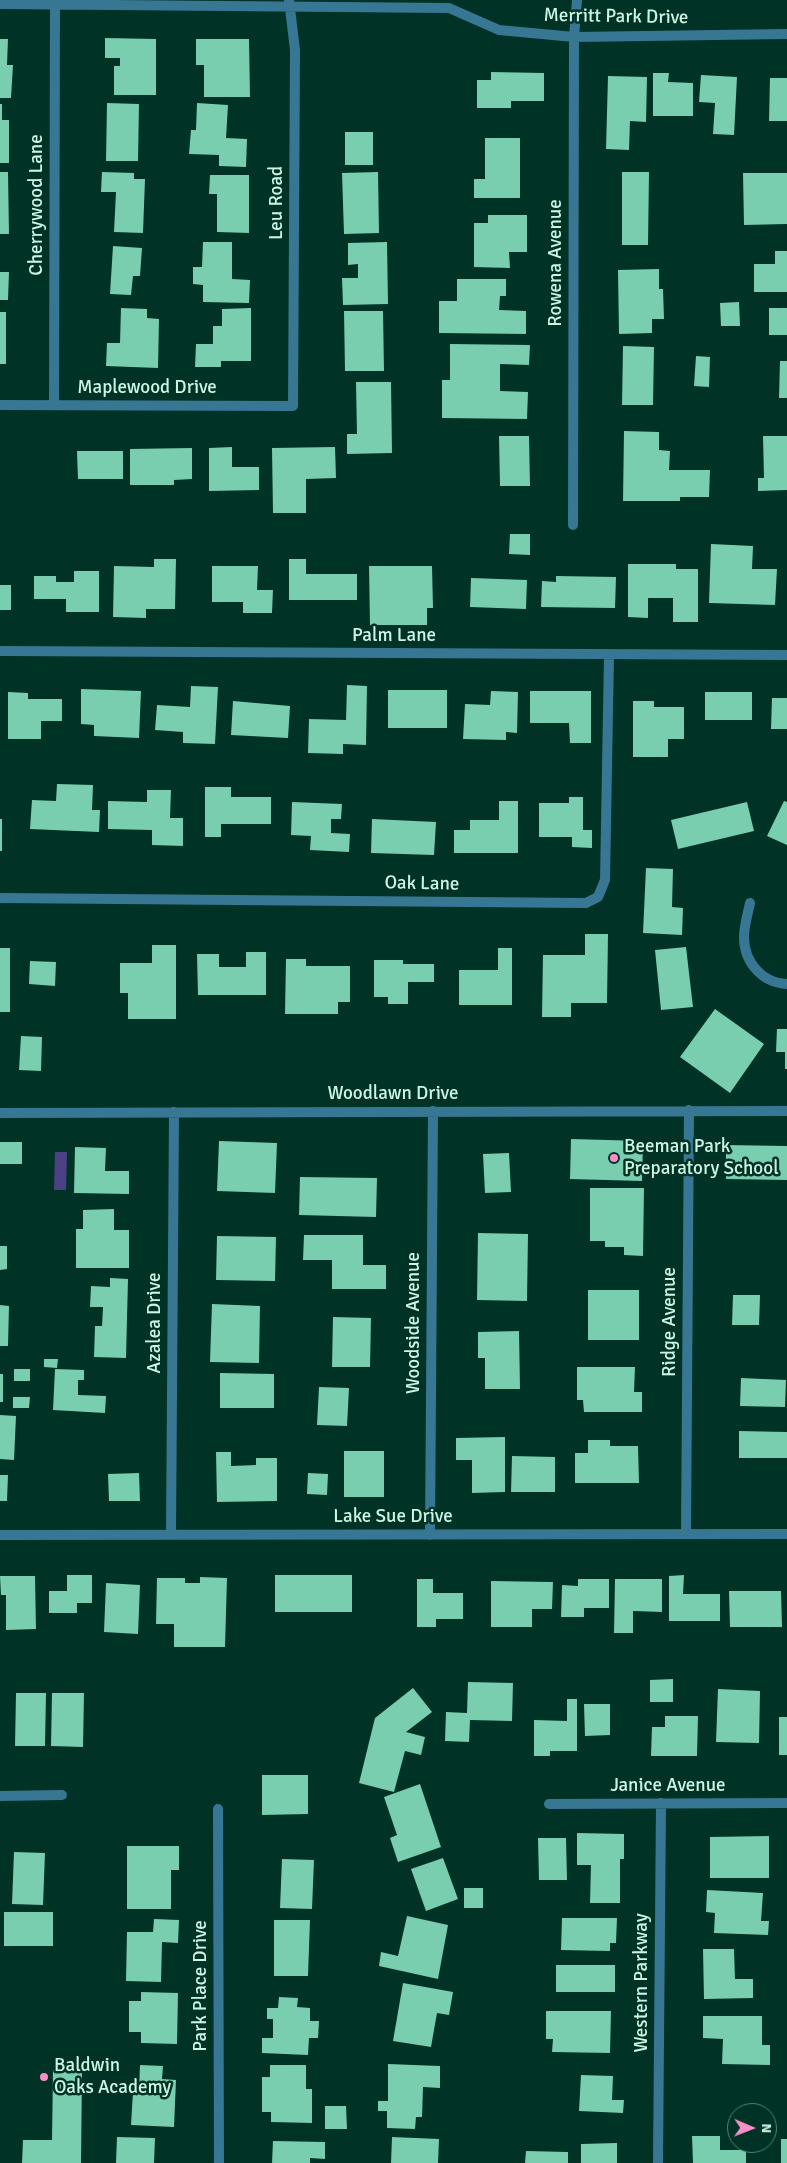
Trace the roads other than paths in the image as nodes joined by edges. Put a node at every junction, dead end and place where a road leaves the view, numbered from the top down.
1 (577, 0) edge
2 (290, 3) edge
3 (0, 4) edge
4 (55, 5) junction
5 (787, 34) edge
6 (574, 37) junction
7 (0, 405) edge
8 (54, 405) junction
9 (293, 406) joint
10 (573, 525) dead end
11 (0, 651) edge
12 (609, 654) junction
13 (787, 655) edge
14 (0, 898) edge
15 (750, 902) dead end
16 (787, 984) edge
17 (689, 1110) junction
18 (433, 1111) junction
19 (787, 1111) edge
20 (174, 1112) junction
21 (0, 1113) edge
22 (686, 1533) junction
23 (787, 1534) edge
24 (171, 1535) junction
25 (430, 1535) junction
26 (0, 1536) edge
27 (62, 1795) dead end
28 (0, 1796) edge
29 (660, 1803) junction
30 (787, 1803) edge
31 (549, 1804) dead end
32 (218, 1809) dead end
33 (219, 2163) edge
34 (658, 2163) edge

1 - 6 street, Rowena Avenue
2 - 4 street, Merritt Park Drive
2 - 6 street, Merritt Park Drive
2 - 9 street, Leu Road
3 - 4 street, Merritt Park Drive
4 - 8 street, Cherrywood Lane
5 - 6 street, Merritt Park Drive
6 - 10 street, Rowena Avenue
7 - 8 street, Maplewood Drive
8 - 9 street, Maplewood Drive
11 - 12 street, Palm Lane
12 - 13 street, Palm Lane
12 - 14 street, Oak Lane
15 - 16 street
17 - 18 street, Woodlawn Drive
17 - 19 street, Woodlawn Drive
17 - 22 street, Ridge Avenue
18 - 20 street, Woodlawn Drive
18 - 25 street, Woodside Avenue
20 - 21 street, Woodlawn Drive
20 - 24 street, Azalea Drive
22 - 23 street, Lake Sue Drive
22 - 25 street, Lake Sue Drive
24 - 25 street, Lake Sue Drive
24 - 26 street, Lake Sue Drive
27 - 28 street
29 - 30 street, Janice Avenue
29 - 31 street, Janice Avenue
29 - 34 street, Western Parkway
32 - 33 street, Park Place Drive

